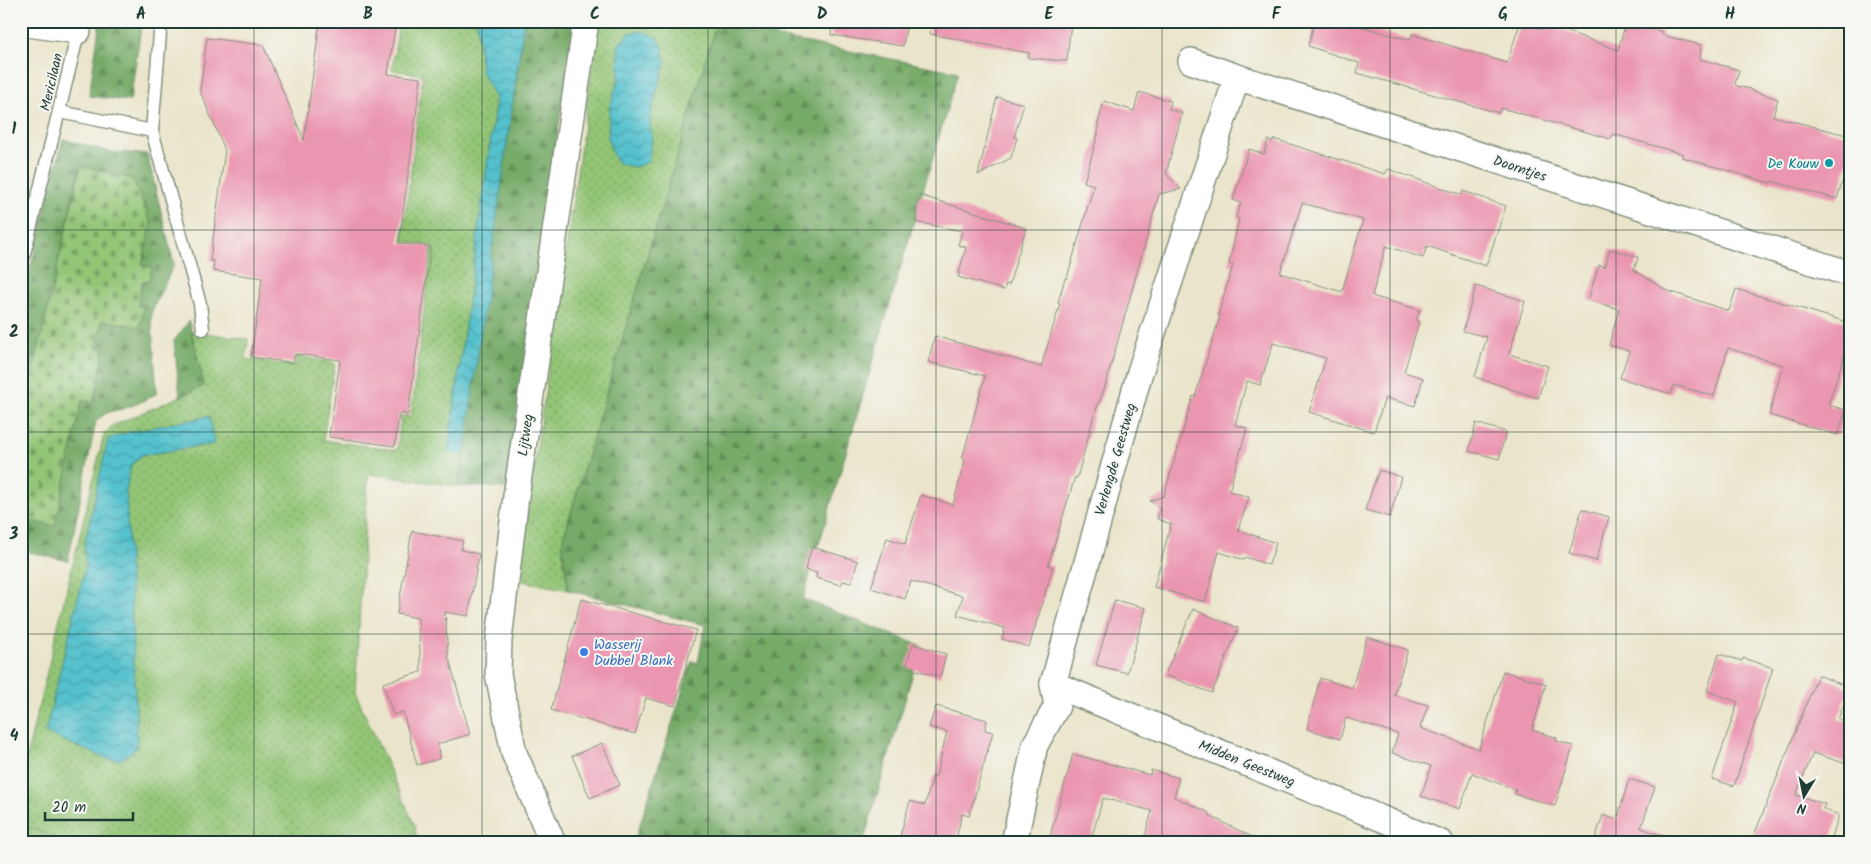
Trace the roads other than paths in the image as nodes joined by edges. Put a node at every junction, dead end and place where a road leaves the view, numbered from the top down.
1 (161, 21) edge
2 (586, 21) edge
3 (21, 24) edge
4 (80, 26) edge
5 (1190, 61) dead end
6 (1237, 77) junction
7 (60, 112) junction
8 (152, 131) junction
9 (21, 266) edge
10 (1850, 274) edge
11 (203, 329) dead end
12 (1053, 684) junction
13 (553, 843) edge
14 (1014, 843) edge
15 (1441, 843) edge

1 - 8 lane
2 - 13 street, Lijtweg
3 - 4 street
4 - 7 lane, Mericilaan
5 - 6 street, Doorntjes
6 - 10 street, Doorntjes
6 - 12 street, Verlengde Geestweg
7 - 8 lane
7 - 9 lane, Mericilaan
8 - 11 lane
12 - 14 street, Verlengde Geestweg
12 - 15 street, Midden Geestweg

